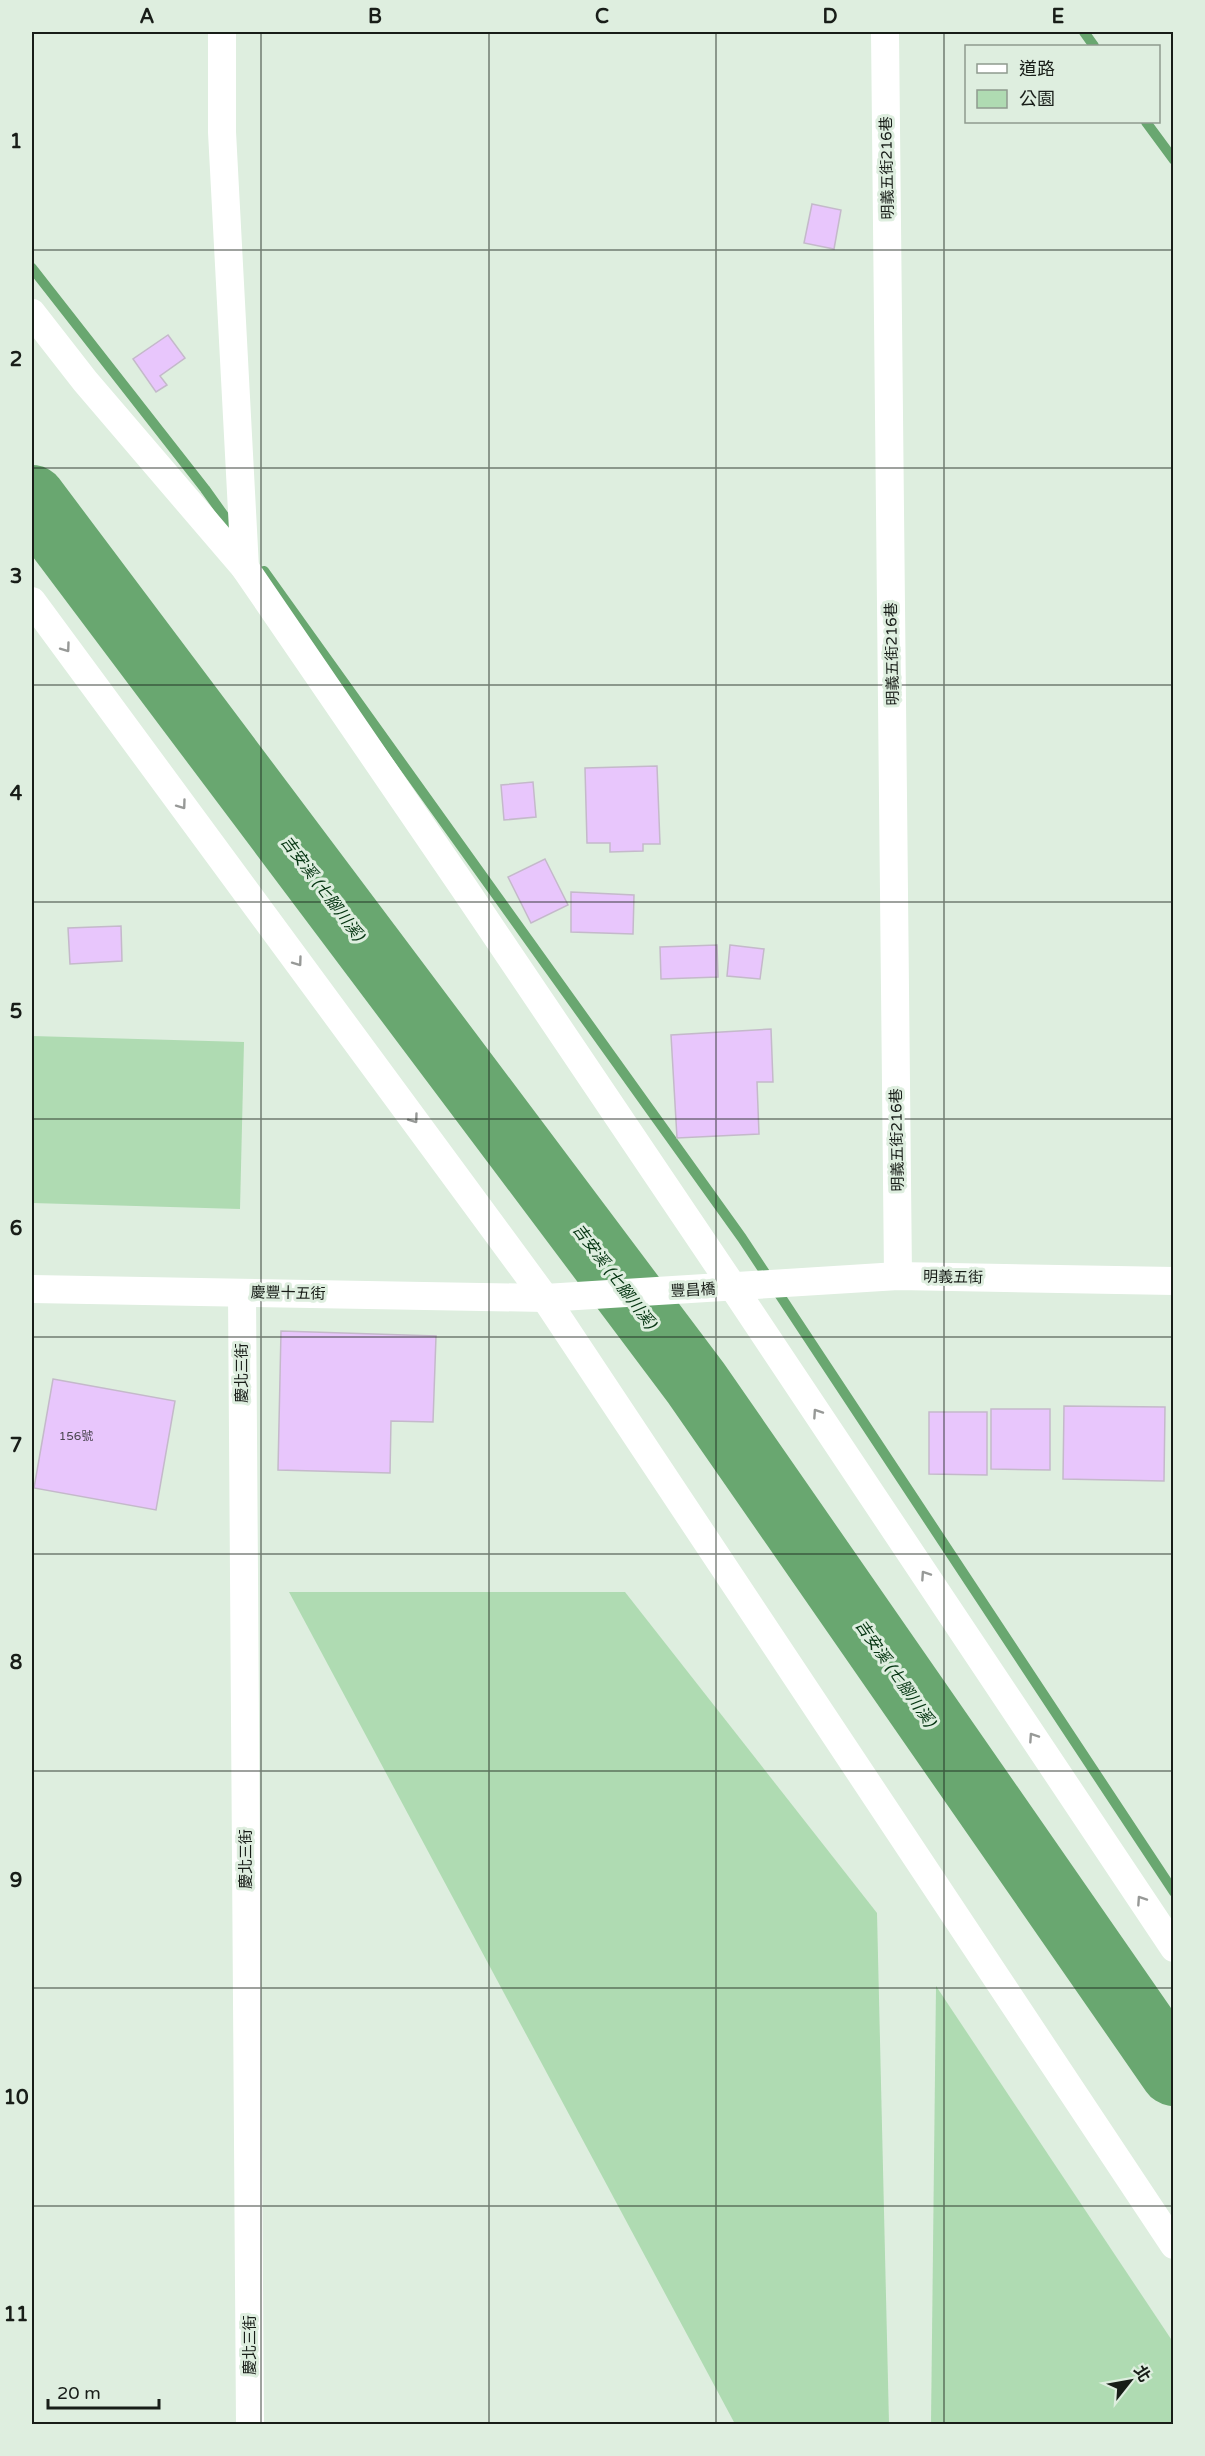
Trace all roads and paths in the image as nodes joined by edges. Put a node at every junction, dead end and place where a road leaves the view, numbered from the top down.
1 (222, 32) edge
2 (885, 32) edge
3 (32, 313) edge
4 (244, 568) junction
5 (32, 601) edge
6 (898, 1276) junction
7 (1173, 1281) edge
8 (733, 1287) junction
9 (32, 1290) edge
10 (242, 1293) junction
11 (545, 1298) junction
12 (1173, 1948) edge
13 (1173, 2245) edge
14 (250, 2424) edge

1 - 4 street
2 - 6 street, 明義五街216巷
3 - 4 street
4 - 8 street
5 -> 11 street
6 - 7 street, 明義五街
6 - 8 street, 明義五街
8 - 11 street, 豐昌橋
12 -> 8 street
9 - 10 street, 慶豐十五街
10 - 11 street, 慶豐十五街
10 - 14 street, 慶北三街
11 - 13 street

